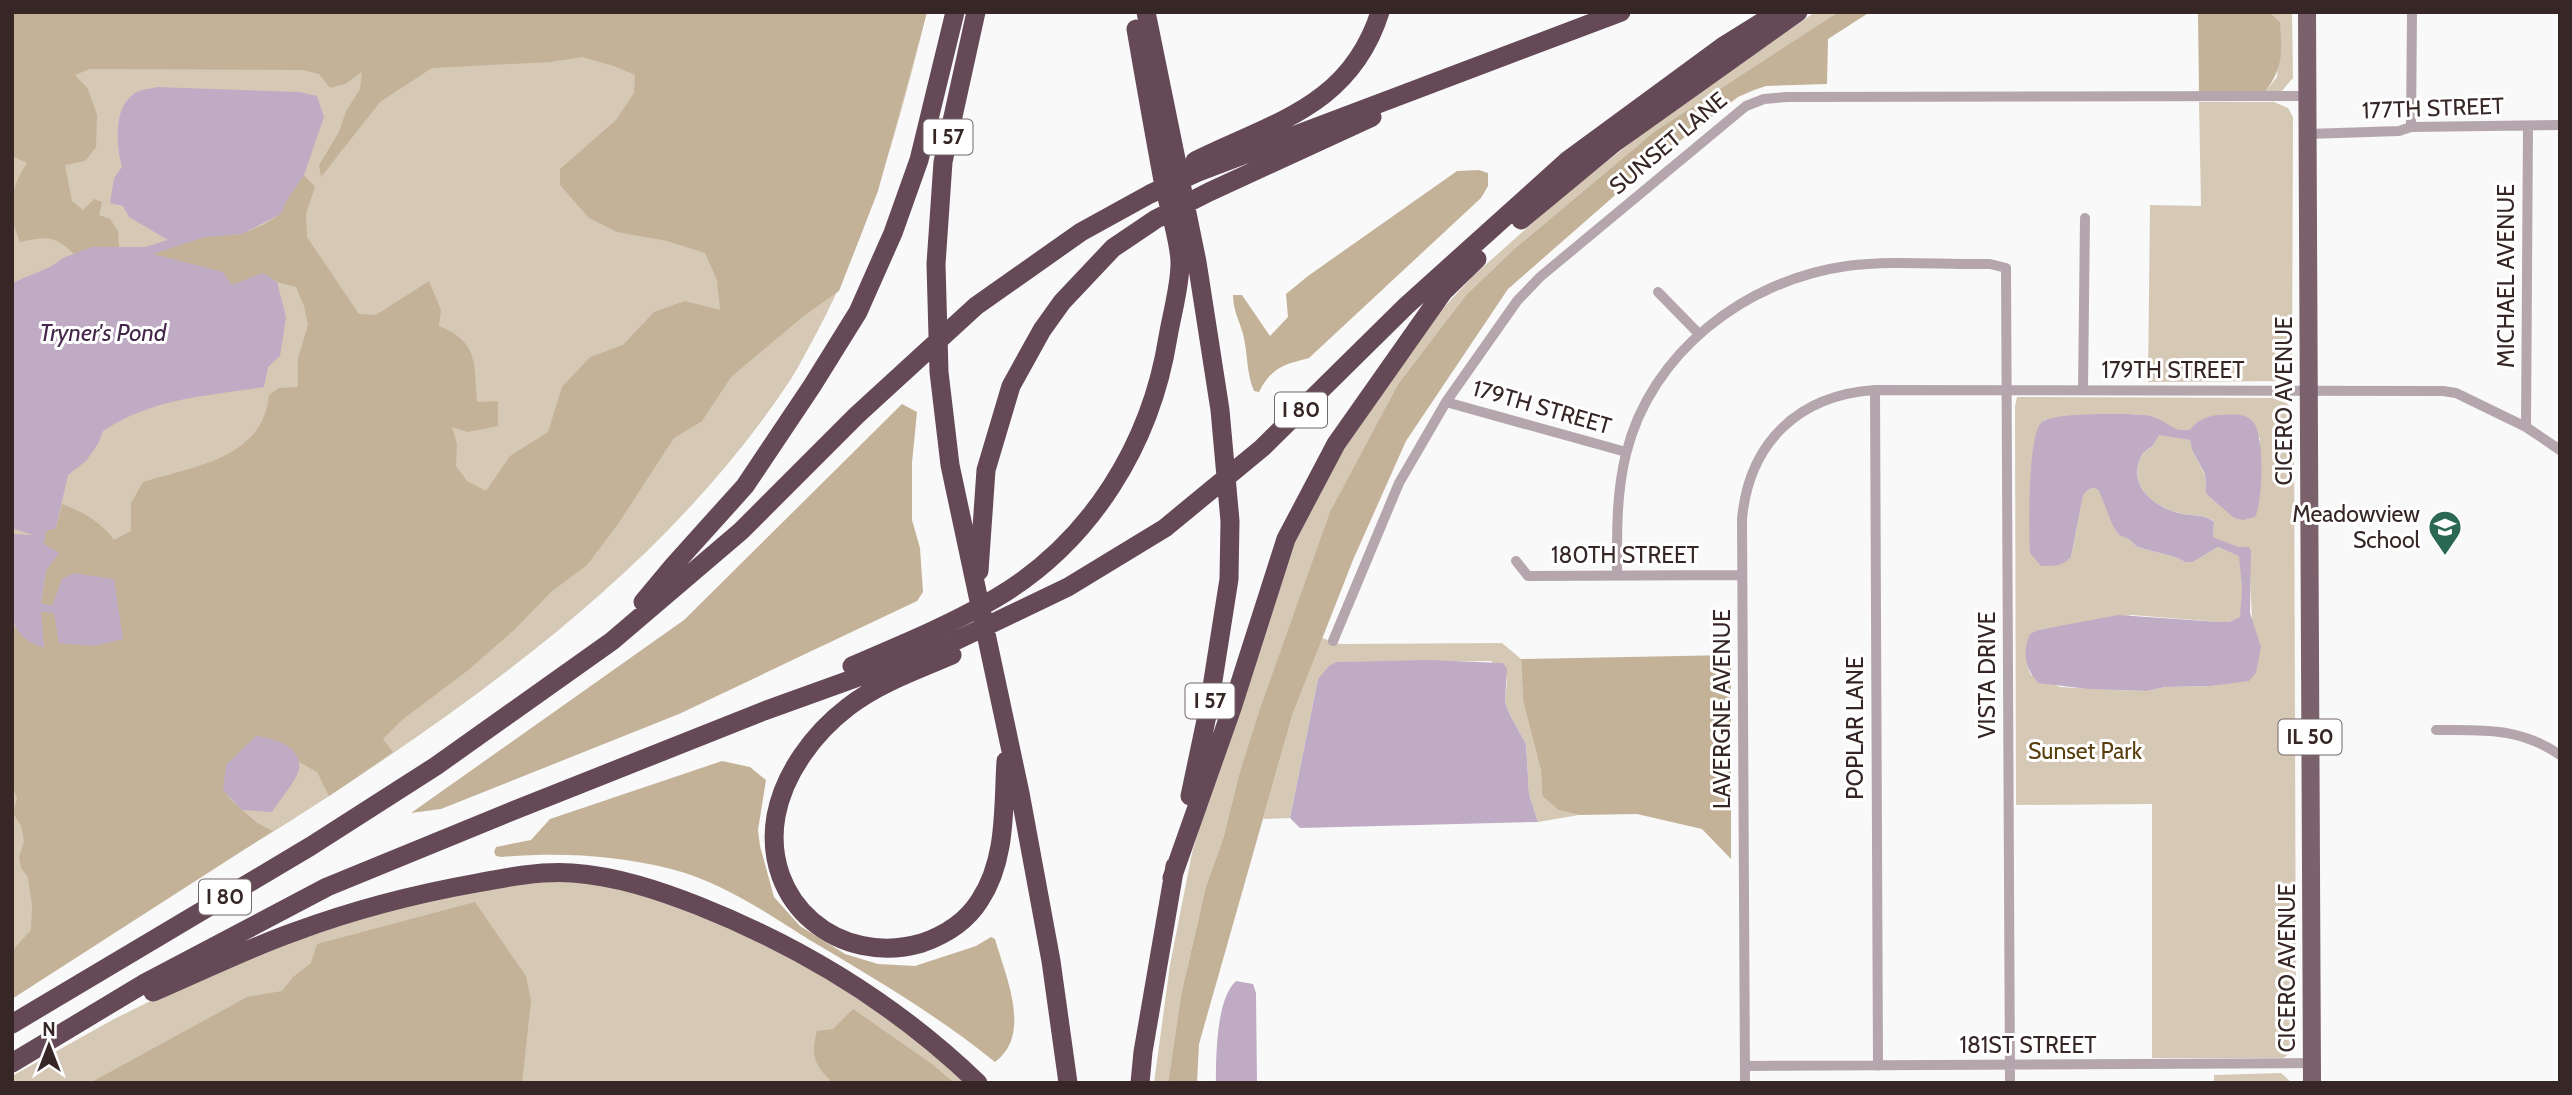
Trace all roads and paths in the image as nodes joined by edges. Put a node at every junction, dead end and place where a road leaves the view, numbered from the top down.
1 (955, 12) edge
2 (975, 12) edge
3 (1133, 12) edge
4 (1146, 12) edge
5 (1158, 12) edge
6 (1380, 12) edge
7 (1621, 12) edge
8 (1778, 12) edge
9 (1798, 12) edge
10 (2308, 12) edge
11 (2412, 12) edge
12 (1413, 89) junction
13 (1161, 91) junction
14 (2308, 96) junction
15 (2560, 125) edge
16 (2528, 126) junction
17 (2411, 127) junction
18 (1161, 132) junction
19 (2308, 134) junction
20 (2085, 218) dead end
21 (1081, 232) junction
22 (1189, 262) junction
23 (1658, 292) dead end
24 (1699, 334) junction
25 (1875, 390) junction
26 (2008, 390) junction
27 (2083, 390) junction
28 (1854, 391) joint
29 (2309, 392) junction
30 (1447, 402) junction
31 (2526, 427) junction
32 (2560, 450) edge
33 (1626, 452) junction
34 (975, 545) junction
35 (1516, 561) dead end
36 (1742, 575) junction
37 (1617, 576) junction
38 (1068, 587) junction
39 (612, 641) junction
40 (1333, 641) dead end
41 (764, 711) junction
42 (2435, 730) dead end
43 (1007, 732) junction
44 (2560, 755) edge
45 (1172, 878) junction
46 (12, 1024) edge
47 (75, 1026) junction
48 (12, 1063) edge
49 (2312, 1063) junction
50 (1745, 1066) junction
51 (1878, 1066) junction
52 (2010, 1066) junction
53 (978, 1083) edge
54 (1068, 1083) edge
55 (1140, 1083) edge
56 (1745, 1083) edge
57 (2010, 1083) edge
58 (2312, 1083) edge

1 - 39 highway
2 - 34 highway, I 57
3 - 18 highway
4 - 13 highway
5 - 13 highway
6 - 21 highway
7 - 12 highway, I 80
8 - 38 highway, I 80
9 - 45 highway
10 - 14 main road, CICERO AVENUE / IL 50
11 - 17 street
12 - 21 highway, I 80
12 - 34 highway
13 - 18 highway
14 - 19 main road, CICERO AVENUE / IL 50
14 - 30 street, SUNSET LANE
15 - 16 street, 177TH STREET
16 - 17 street, 177TH STREET
16 - 31 street, MICHAEL AVENUE
17 - 19 street, 177TH STREET
18 - 22 highway
19 - 29 main road, CICERO AVENUE / IL 50
20 - 27 street
21 - 39 highway, I 80
22 - 41 highway
22 - 45 highway, I 57
23 - 24 street
24 - 26 street, VISTA DRIVE
24 - 33 street
25 - 26 street, 179TH STREET
25 - 28 street, 179TH STREET
25 - 51 street, POPLAR LANE
26 - 27 street, 179TH STREET
26 - 52 street, VISTA DRIVE
27 - 29 street, 179TH STREET
28 - 36 street, LAVERGNE AVENUE
29 - 31 street, 179TH STREET
29 - 49 main road, CICERO AVENUE / IL 50
30 - 33 street, 179TH STREET
30 - 40 street, SUNSET LANE
31 - 32 street, 179TH STREET
33 - 37 street
34 - 43 highway
35 - 37 street, 180TH STREET
36 - 37 street, 180TH STREET
36 - 50 street, LAVERGNE AVENUE
38 - 41 highway, I 80
38 - 43 highway
39 - 46 highway, I 80
41 - 47 highway, I 80
42 - 44 street
43 - 54 highway
45 - 55 highway, I 57
47 - 48 highway, I 80
47 - 53 highway
49 - 52 street, 181ST STREET
49 - 58 main road, CICERO AVENUE / IL 50
50 - 51 street, 181ST STREET
50 - 56 street, LAVERGNE AVENUE
51 - 52 street, 181ST STREET
52 - 57 street, VISTA DRIVE

